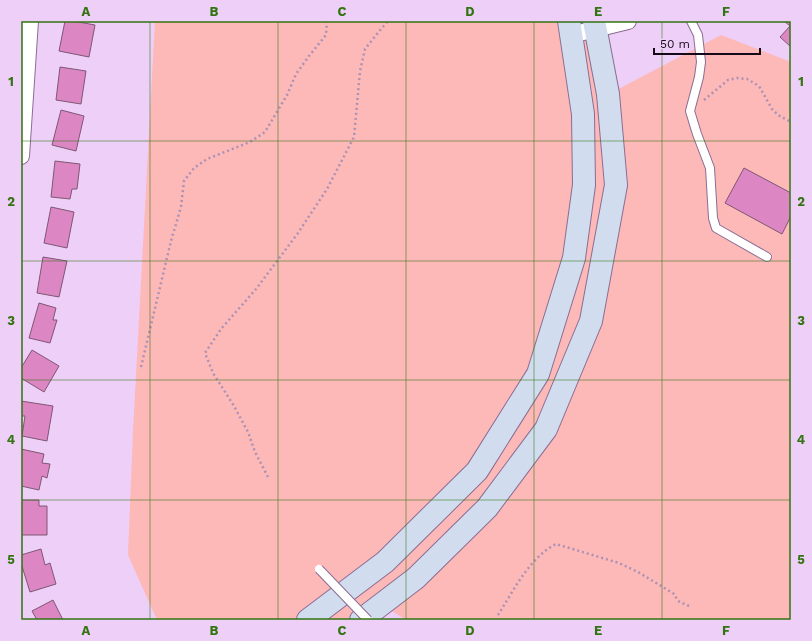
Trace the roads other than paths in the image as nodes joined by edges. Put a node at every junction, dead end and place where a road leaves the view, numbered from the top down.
1 (30, 21) edge
2 (628, 21) edge
3 (690, 21) edge
4 (595, 25) edge
5 (570, 28) edge
6 (21, 156) edge
7 (767, 257) dead end
8 (318, 569) dead end
9 (308, 620) edge
10 (361, 620) edge
11 (368, 620) edge

1 - 6 street
2 - 4 street
3 - 7 lane
4 - 5 street
4 - 10 main road
5 - 9 main road
8 - 11 lane, bridge

